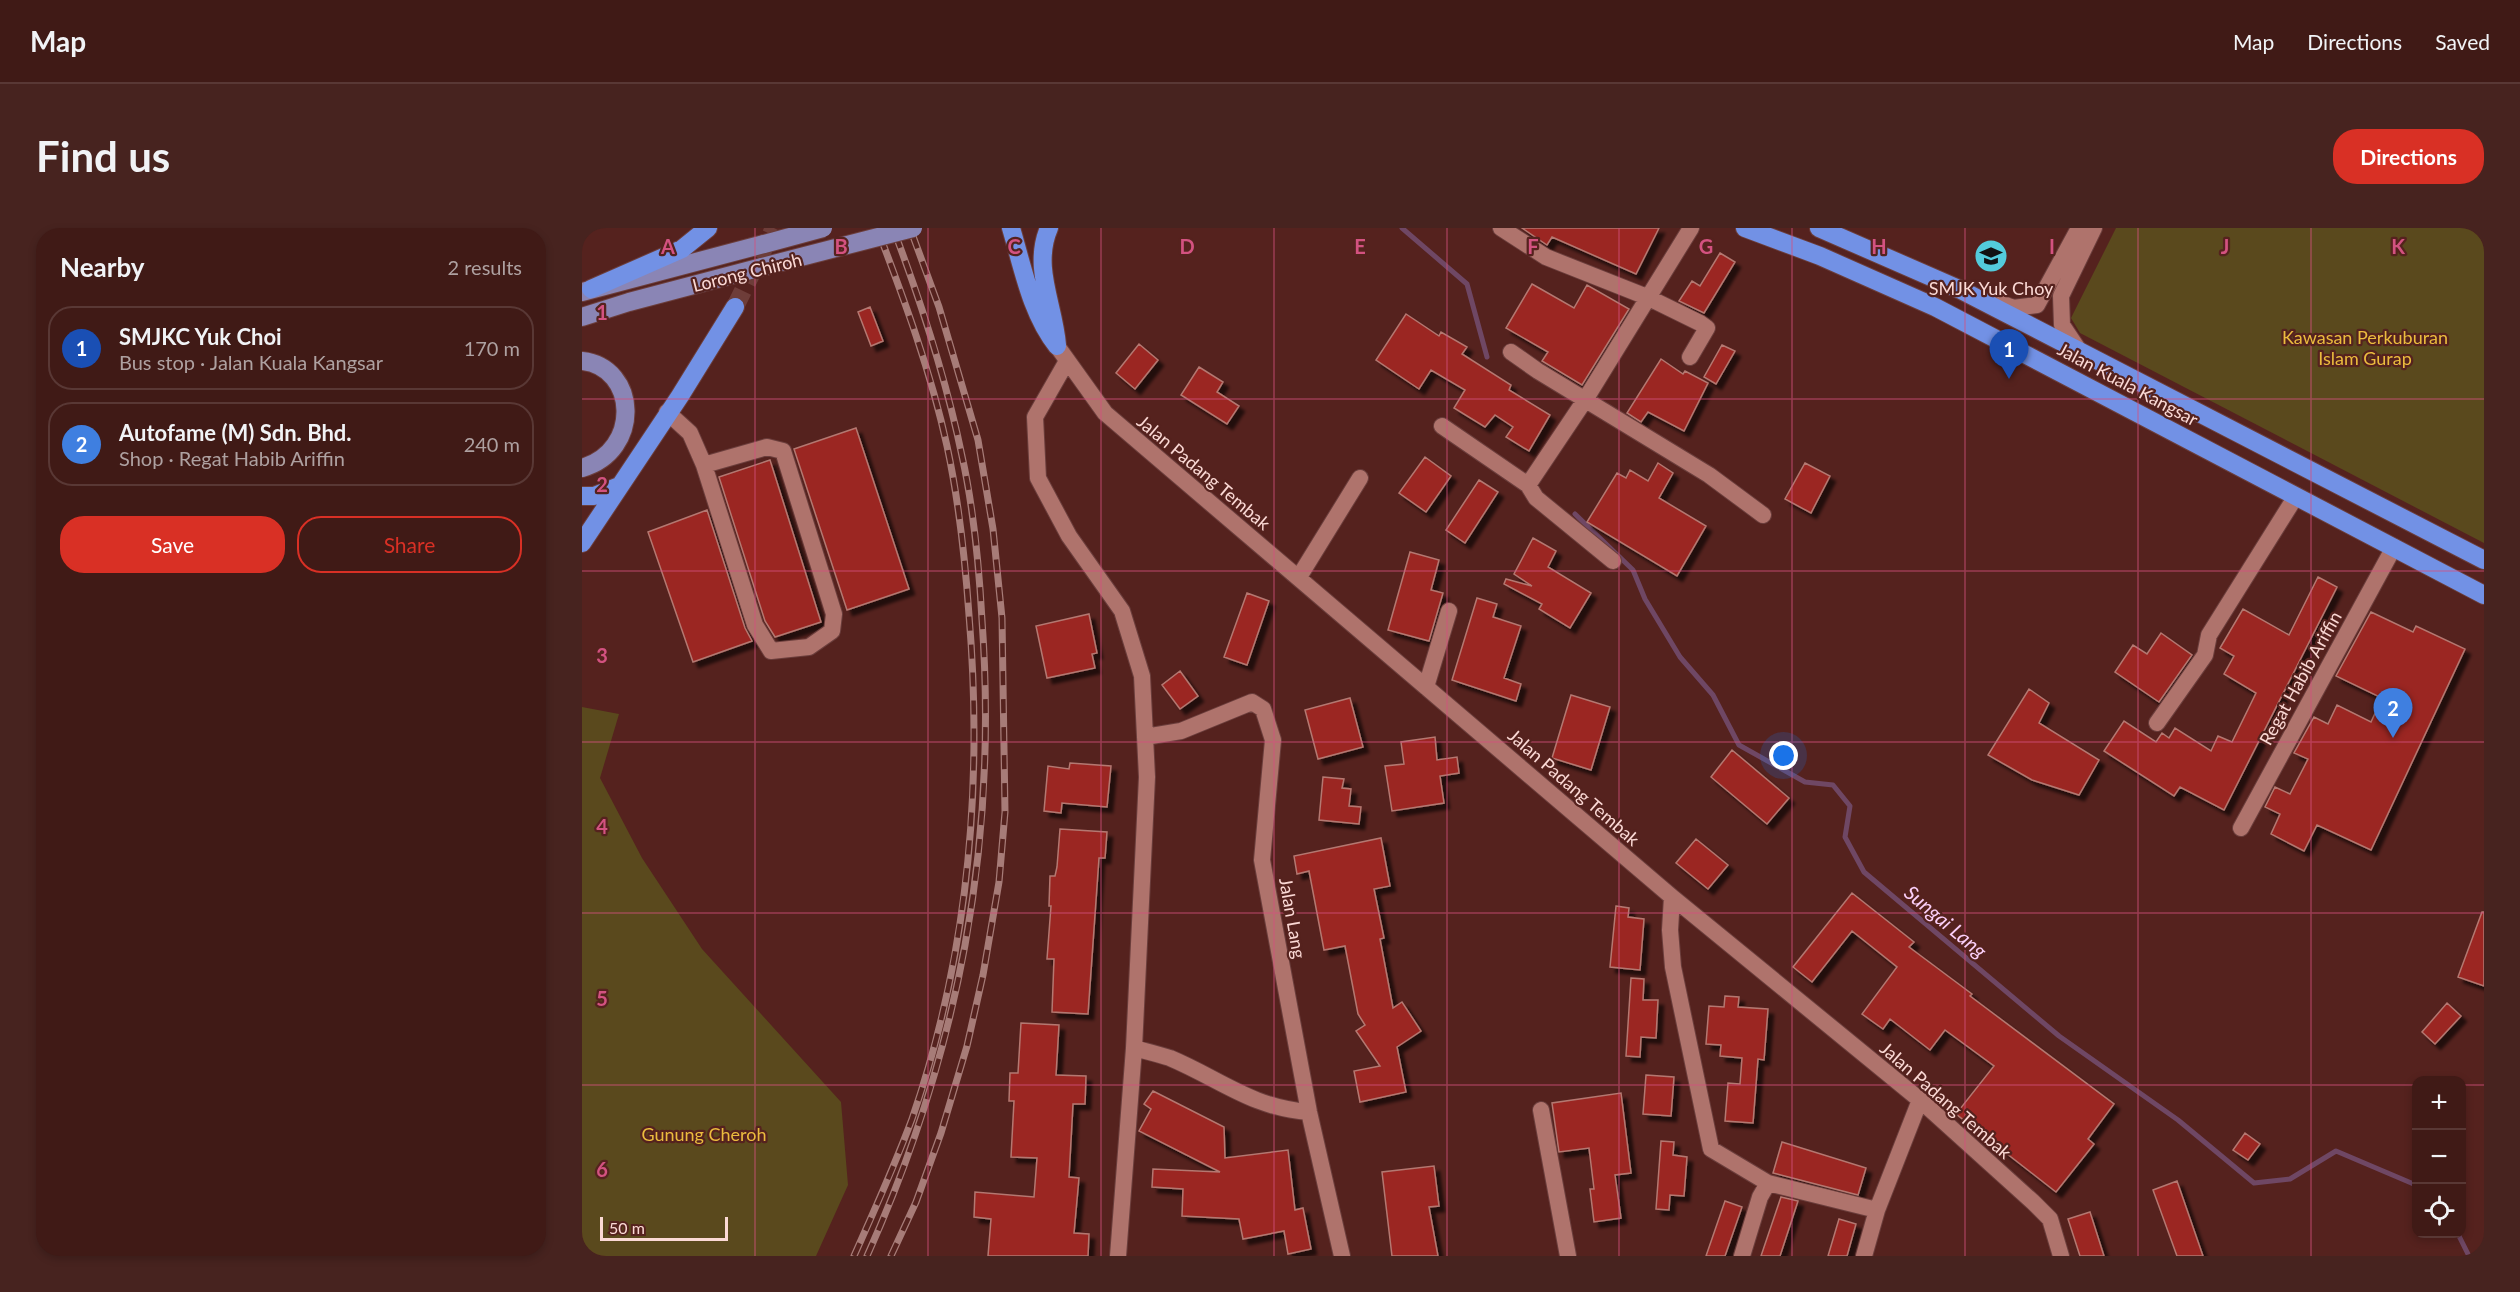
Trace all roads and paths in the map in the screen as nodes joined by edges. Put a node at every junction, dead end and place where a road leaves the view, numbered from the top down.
1 (708, 228) edge
2 (823, 228) edge
3 (913, 228) edge
4 (1011, 228) edge
5 (1049, 228) edge
6 (1501, 228) edge
7 (1692, 228) edge
8 (1745, 228) edge
9 (1819, 228) edge
10 (1833, 228) edge
11 (2079, 228) edge
12 (2094, 228) edge
13 (1862, 245) junction
14 (586, 291) edge
15 (1647, 297) junction
16 (1980, 300) junction
17 (735, 307) tunnel mouth
18 (582, 317) edge
19 (1511, 352) dead end
20 (2080, 352) junction
21 (1062, 354) junction
22 (1690, 357) dead end
23 (582, 362) edge
24 (1585, 400) junction
25 (667, 412) junction
26 (1442, 426) dead end
27 (704, 465) junction
28 (582, 468) edge
29 (1360, 478) dead end
30 (1528, 485) junction
31 (619, 486) junction
32 (582, 496) edge
33 (2296, 496) junction
34 (1763, 515) dead end
35 (582, 543) edge
36 (2394, 547) junction
37 (2484, 560) edge
38 (1613, 561) dead end
39 (1299, 577) junction
40 (2484, 595) edge
41 (1449, 611) dead end
42 (1426, 687) junction
43 (2157, 723) dead end
44 (1145, 737) junction
45 (2241, 828) dead end
46 (1672, 897) junction
47 (1134, 1048) junction
48 (1920, 1100) junction
49 (1541, 1110) dead end
50 (1309, 1112) junction
51 (1768, 1183) junction
52 (1878, 1210) junction
53 (1118, 1256) edge
54 (1342, 1256) edge
55 (1568, 1256) edge
56 (1742, 1256) edge
57 (1864, 1256) edge
58 (2061, 1256) edge

1 - 14 highway
2 - 14 main road, Lorong Chiroh, bridge
3 - 18 main road, Lorong Chiroh, bridge
4 - 21 highway
5 - 21 highway
6 - 15 street
7 - 15 street
8 - 33 highway, Jalan Kuala Kangsar
9 - 13 highway, Jalan Kuala Kangsar
10 - 13 highway
11 - 16 street
12 - 20 street
13 - 16 highway, Jalan Kuala Kangsar
15 - 22 street
15 - 24 street
16 - 20 highway, Jalan Kuala Kangsar
17 - 25 highway
19 - 24 street
20 - 37 highway, Jalan Kuala Kangsar
21 - 39 street, Jalan Padang Tembak
21 - 44 street
23 - 28 main road
24 - 30 street
24 - 34 street
25 - 27 street
25 - 31 highway
26 - 30 street
27 - 27 street
29 - 39 street
30 - 38 street
31 - 32 highway
31 - 35 highway
33 - 36 highway, Jalan Kuala Kangsar
33 - 43 street
36 - 40 highway, Jalan Kuala Kangsar
36 - 45 street, Regat Habib Ariffin
39 - 42 street, Jalan Padang Tembak
41 - 42 street
42 - 46 street, Jalan Padang Tembak
44 - 47 street
44 - 50 street, Jalan Lang
46 - 48 street, Jalan Padang Tembak
46 - 51 street
47 - 50 street
47 - 53 street
48 - 52 street
48 - 58 street, Jalan Padang Tembak
49 - 55 street
50 - 54 street, Jalan Lang
51 - 52 street
51 - 56 street
52 - 57 street

